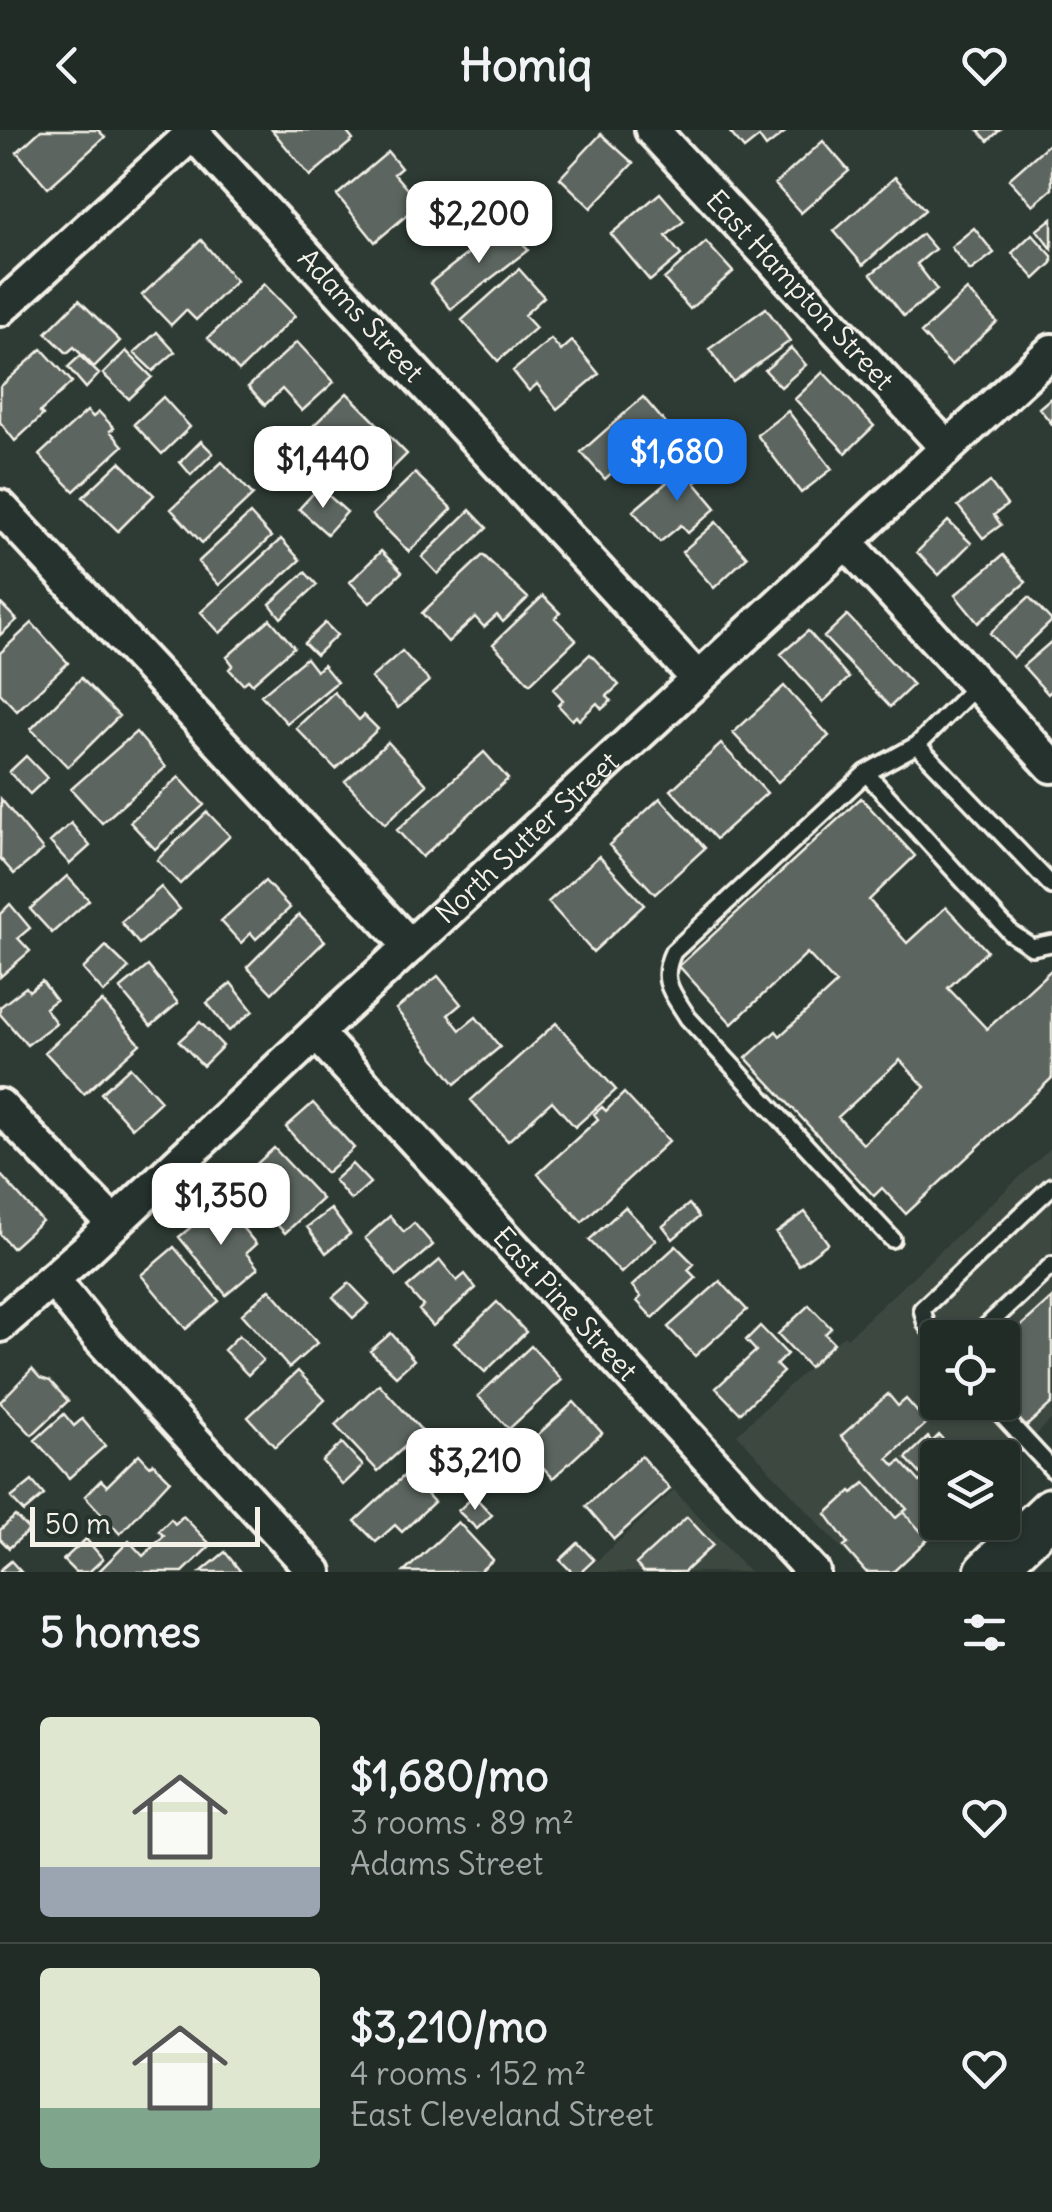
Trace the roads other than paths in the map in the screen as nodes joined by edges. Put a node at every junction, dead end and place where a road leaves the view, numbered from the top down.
1 (652, 130) edge
2 (191, 132) edge
3 (0, 309) edge
4 (1052, 351) edge
5 (947, 448) junction
6 (0, 507) edge
7 (846, 542) junction
8 (697, 678) junction
9 (978, 685) junction
10 (917, 746) junction
11 (1052, 766) edge
12 (866, 773) junction
13 (1052, 886) edge
14 (1052, 943) edge
15 (410, 946) junction
16 (316, 1033) junction
17 (0, 1106) edge
18 (1052, 1186) edge
19 (113, 1222) junction
20 (892, 1239) dead end
21 (1052, 1265) edge
22 (53, 1280) junction
23 (925, 1320) edge
24 (993, 1320) edge
25 (0, 1325) edge
26 (1007, 1420) edge
27 (1052, 1469) edge
28 (1052, 1511) edge
29 (315, 1572) edge
30 (812, 1572) edge
31 (988, 1572) edge

1 - 5 street, East Hampton Street
2 - 3 street
2 - 8 street, Adams Street
4 - 5 street, North Sutter Street
5 - 7 street, North Sutter Street
6 - 15 street
7 - 8 street, North Sutter Street
7 - 9 street
8 - 15 street, North Sutter Street
9 - 10 lane
9 - 11 street
10 - 12 lane
10 - 13 lane
12 - 14 lane
12 - 20 lane
15 - 16 street, North Sutter Street
16 - 19 street, North Sutter Street
16 - 30 street, East Pine Street
17 - 19 street
18 - 23 lane
19 - 22 street, North Sutter Street
21 - 24 lane
22 - 25 street, North Sutter Street
22 - 29 street
26 - 27 lane
28 - 31 street

